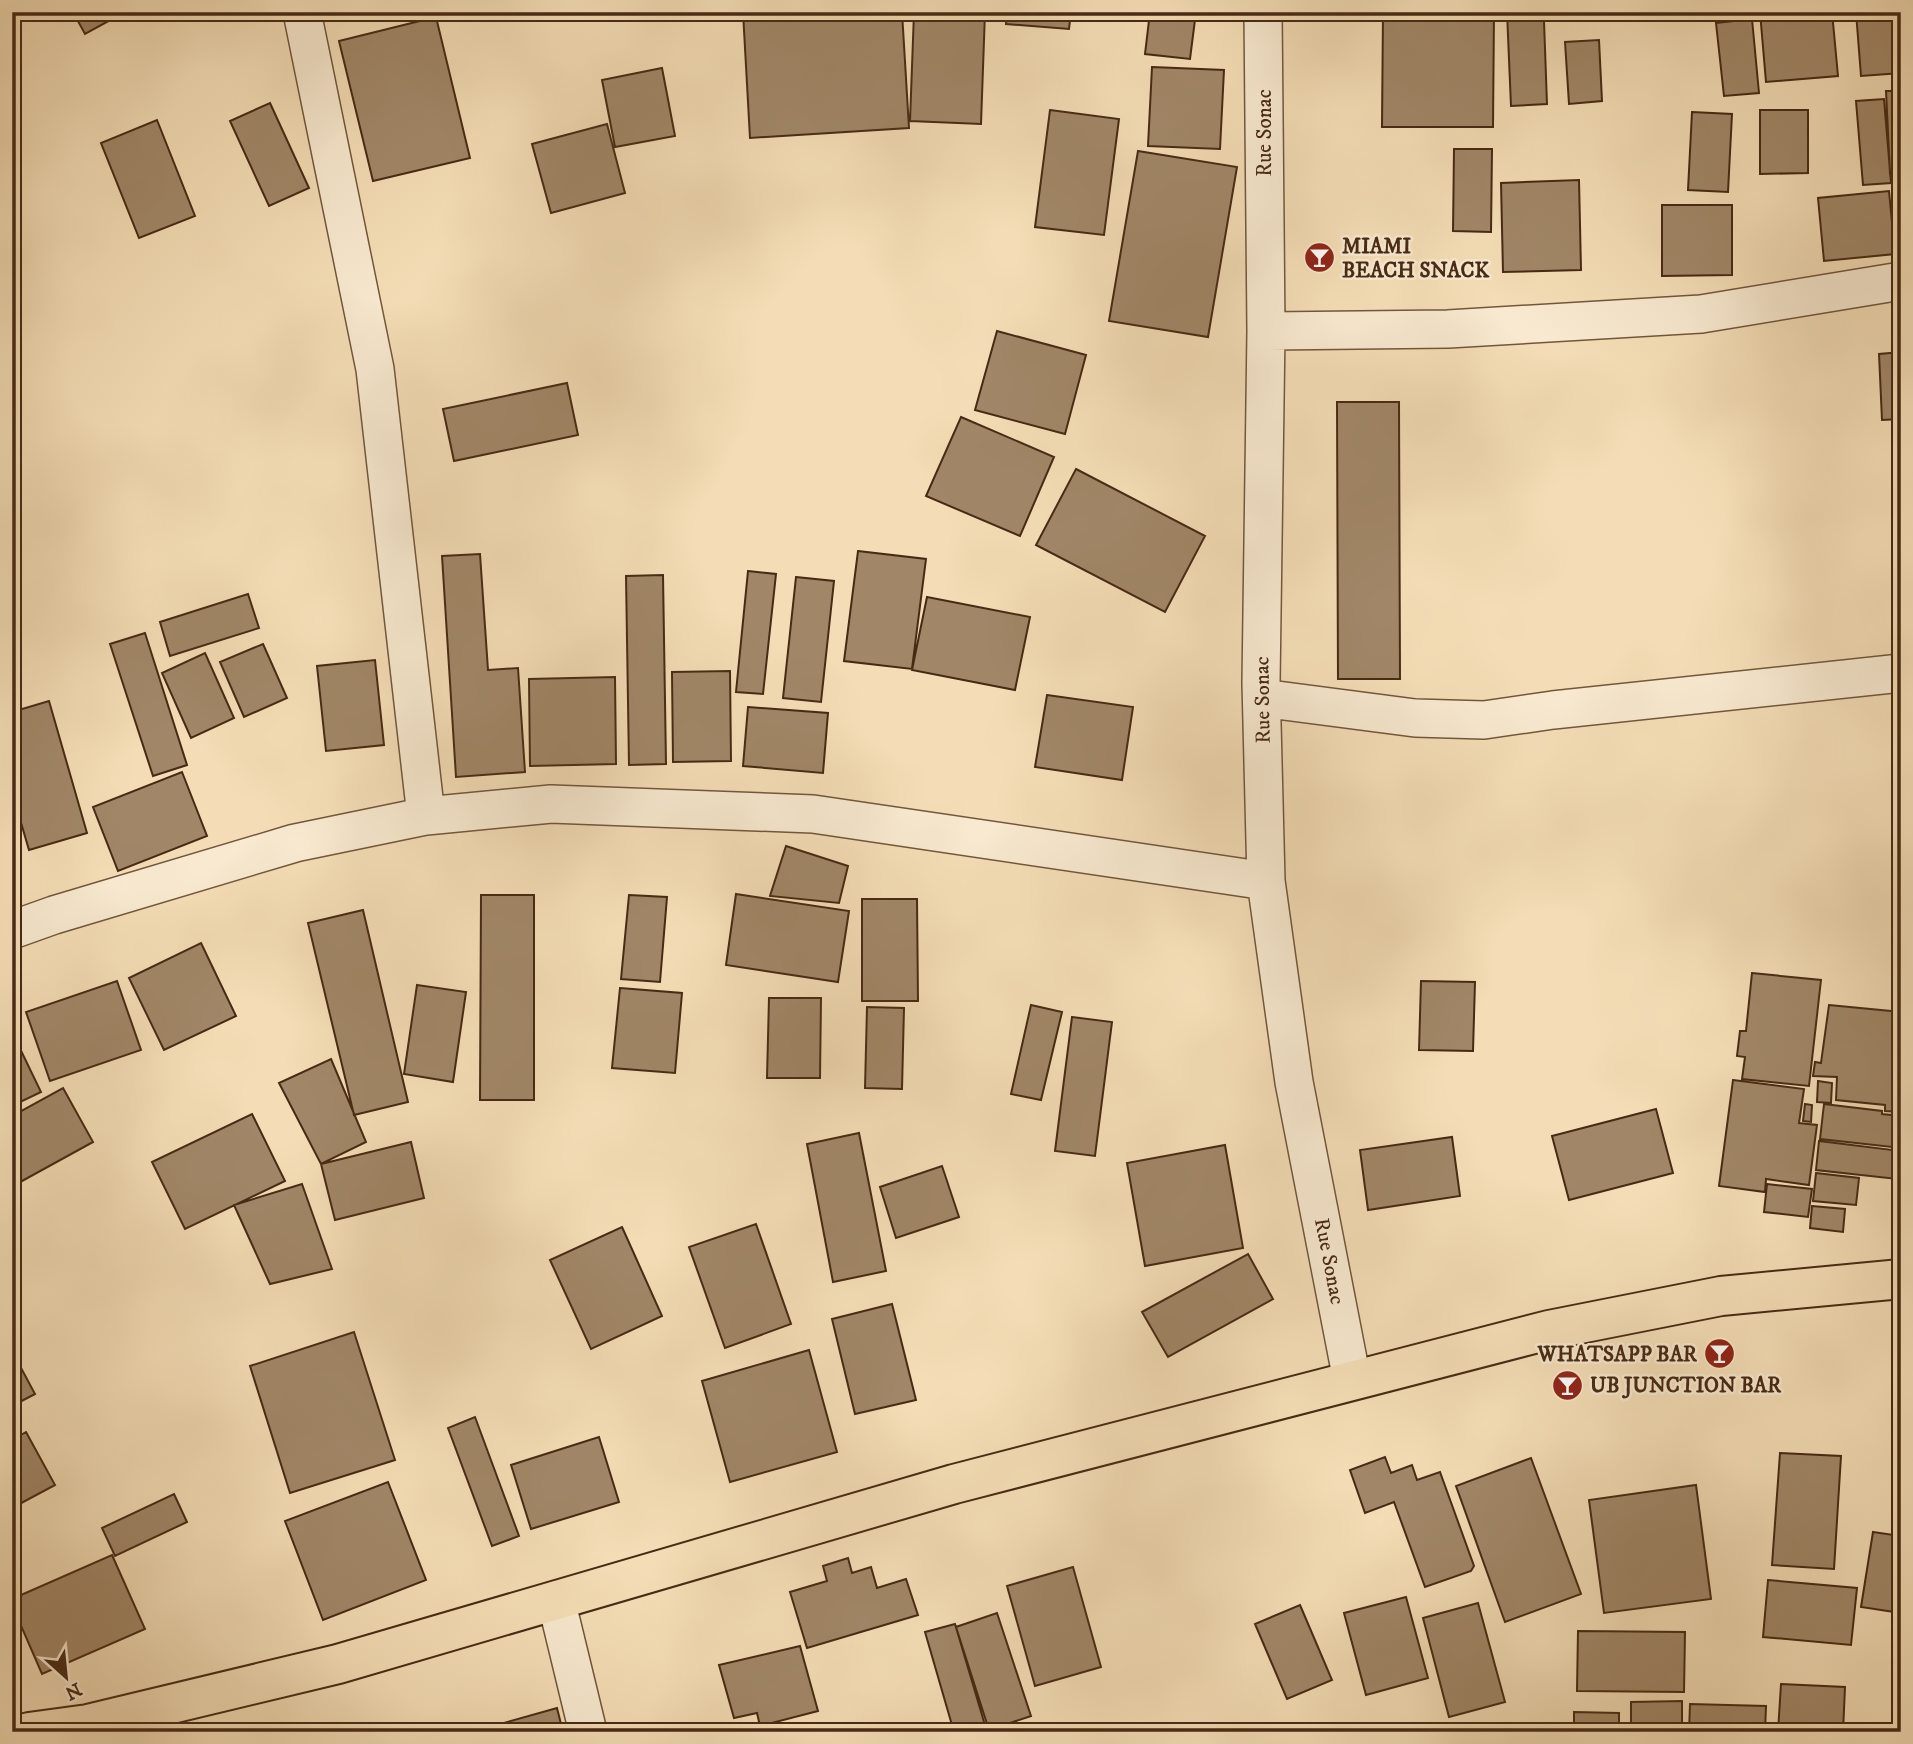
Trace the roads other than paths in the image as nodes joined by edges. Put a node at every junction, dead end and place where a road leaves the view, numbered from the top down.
1 (1263, 12) edge
2 (304, 13) edge
3 (1901, 281) edge
4 (1266, 331) junction
5 (1901, 673) edge
6 (1262, 698) junction
7 (426, 816) junction
8 (1266, 881) junction
9 (12, 930) edge
10 (1901, 1279) edge
11 (1352, 1380) junction
12 (556, 1601) junction
13 (29, 1732) edge
14 (588, 1732) edge

1 - 4 street, Rue Sonac
2 - 7 street
3 - 4 street
4 - 6 street, Rue Sonac
5 - 6 street
6 - 8 street, Rue Sonac
7 - 8 street
7 - 9 street
8 - 11 street, Rue Sonac
10 - 11 main road
11 - 12 main road
12 - 13 main road
12 - 14 street

